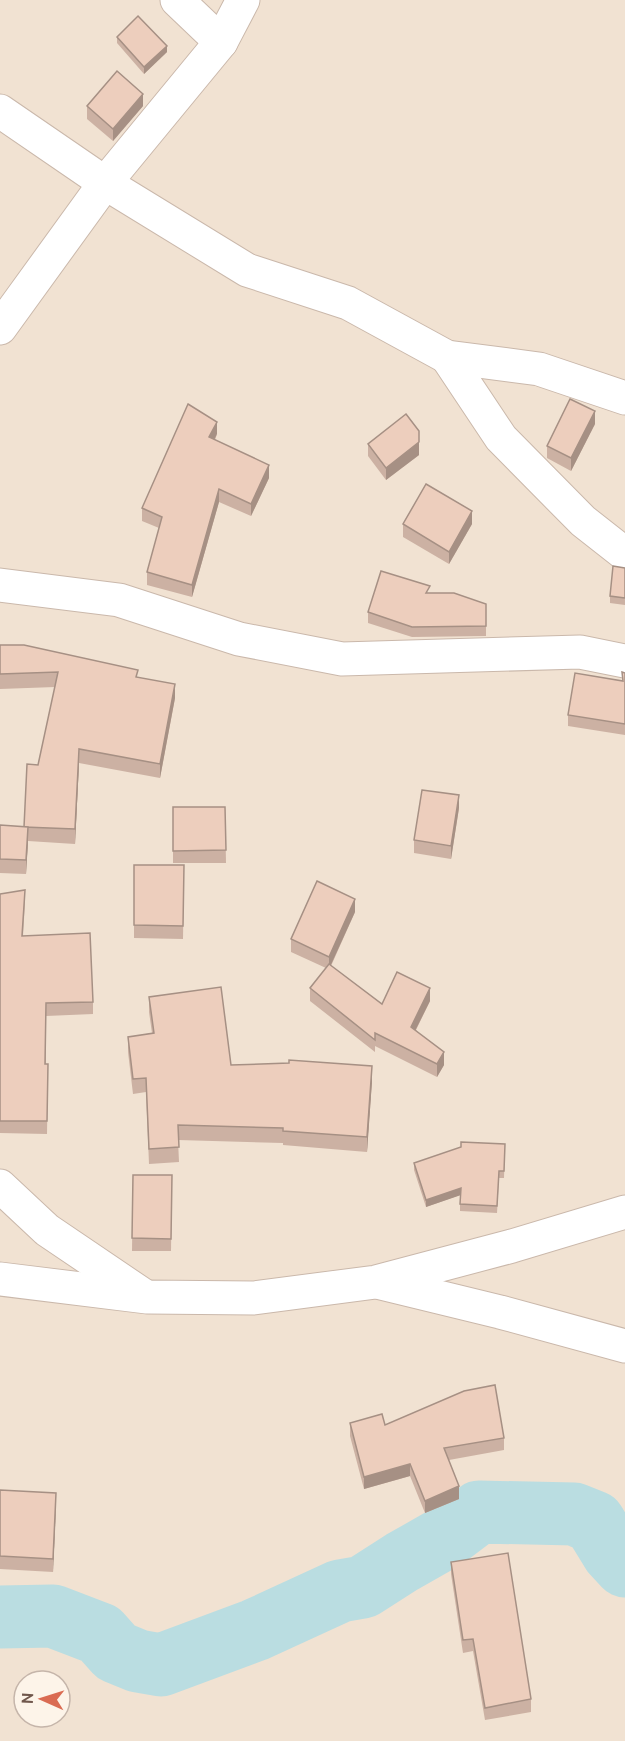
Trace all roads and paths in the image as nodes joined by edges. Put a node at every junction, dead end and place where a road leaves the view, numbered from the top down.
1 (177, 0) edge
2 (243, 0) edge
3 (221, 42) junction
4 (0, 111) edge
5 (105, 183) junction
6 (0, 328) edge
7 (447, 357) junction
8 (625, 398) edge
9 (625, 554) edge
10 (0, 585) edge
11 (625, 661) edge
12 (0, 1186) edge
13 (625, 1212) edge
14 (0, 1279) edge
15 (376, 1282) junction
16 (147, 1298) junction
17 (625, 1346) edge

1 - 3 street
2 - 3 street
3 - 5 street
4 - 5 street
5 - 6 street
5 - 7 street
7 - 8 street
7 - 9 street
10 - 11 street
12 - 16 street
13 - 15 street
14 - 16 street
15 - 16 street
15 - 17 street

